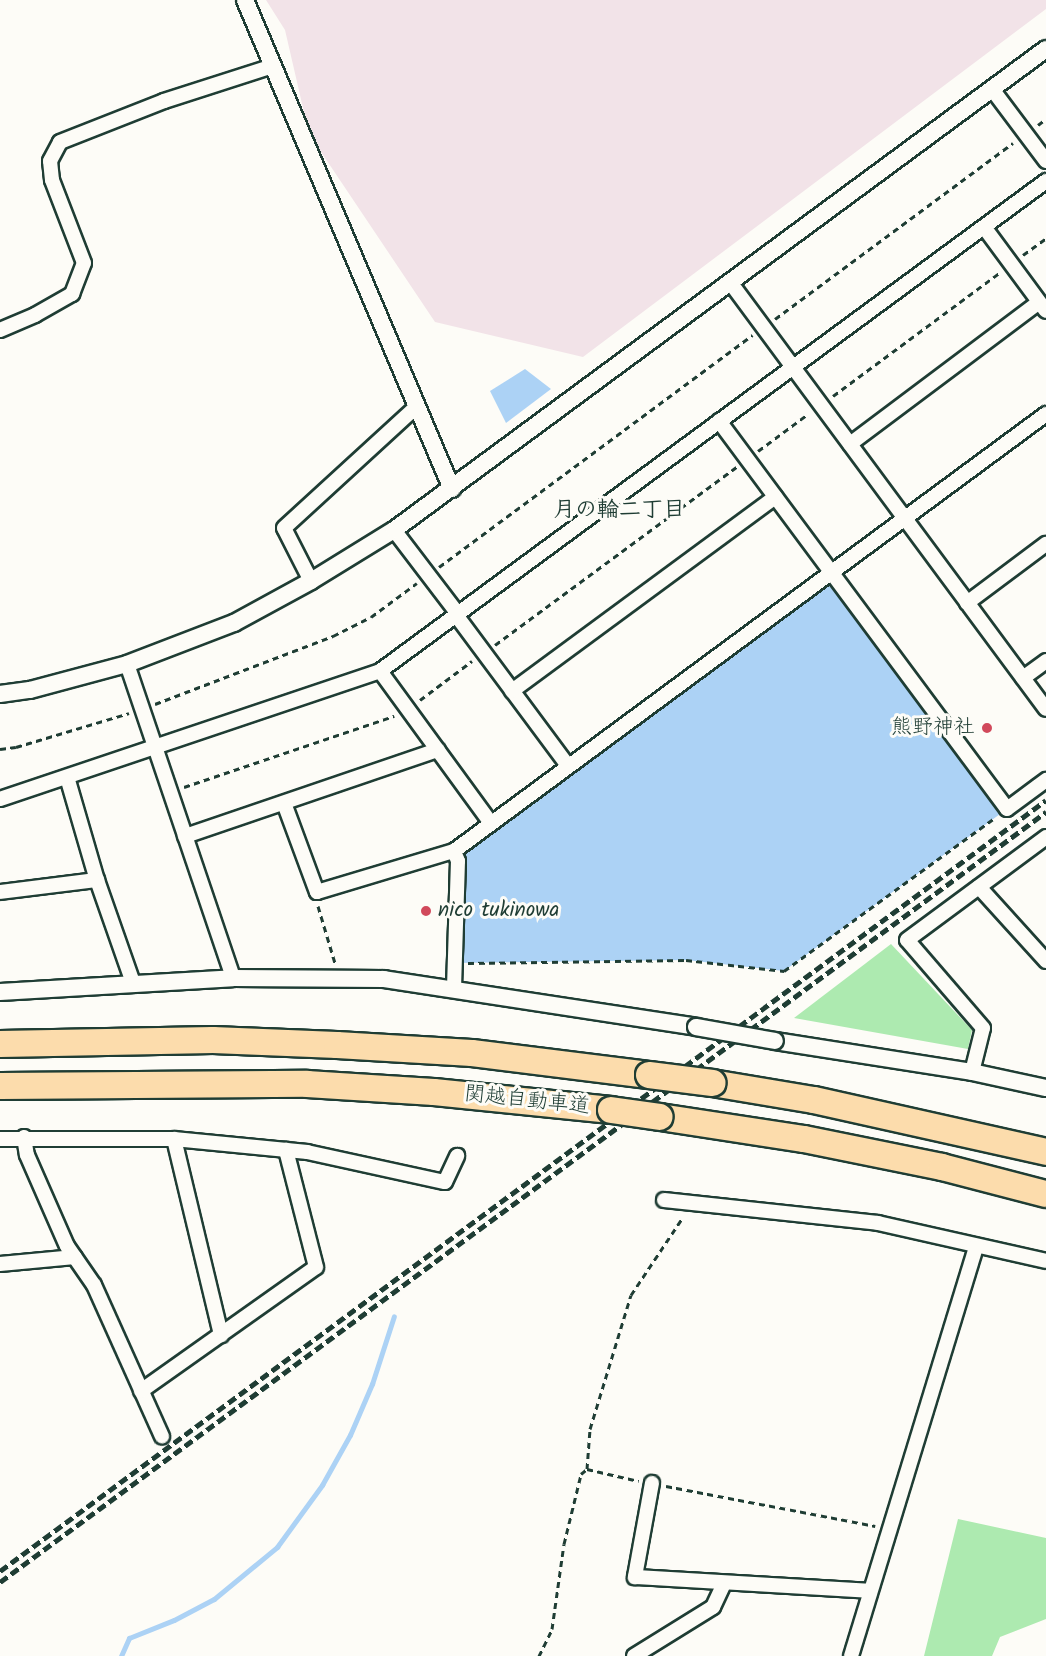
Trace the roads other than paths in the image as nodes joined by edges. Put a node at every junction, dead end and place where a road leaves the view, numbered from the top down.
1 (245, 0) edge
2 (1046, 49) edge
3 (273, 66) junction
4 (992, 89) junction
5 (1046, 161) edge
6 (1046, 181) edge
7 (984, 227) junction
8 (730, 282) junction
9 (1043, 307) edge
10 (0, 330) edge
11 (793, 367) junction
12 (417, 406) junction
13 (1046, 414) edge
14 (719, 421) junction
15 (850, 444) junction
16 (452, 489) junction
17 (775, 497) junction
18 (905, 518) junction
19 (394, 530) junction
20 (1046, 544) edge
21 (831, 572) junction
22 (311, 580) junction
23 (967, 603) junction
24 (457, 614) junction
25 (1046, 661) edge
26 (127, 664) junction
27 (380, 671) junction
28 (1023, 678) junction
29 (512, 691) junction
30 (0, 694) edge
31 (1046, 709) edge
32 (155, 747) junction
33 (438, 750) junction
34 (568, 766) junction
35 (67, 777) junction
36 (1046, 780) edge
37 (0, 799) edge
38 (284, 803) junction
39 (491, 823) junction
40 (185, 836) junction
41 (1046, 837) edge
42 (454, 850) junction
43 (97, 880) junction
44 (979, 887) junction
45 (0, 892) edge
46 (1046, 961) edge
47 (233, 978) junction
48 (133, 983) junction
49 (454, 988) junction
50 (0, 992) edge
51 (0, 1044) edge
52 (972, 1072) junction
53 (0, 1086) edge
54 (1046, 1088) edge
55 (24, 1137) junction
56 (0, 1139) edge
57 (174, 1139) junction
58 (286, 1150) junction
59 (1046, 1152) edge
60 (457, 1156) dead end
61 (1046, 1194) edge
62 (664, 1200) dead end
63 (976, 1247) junction
64 (75, 1257) junction
65 (1046, 1261) edge
66 (0, 1264) edge
67 (221, 1335) junction
68 (141, 1391) junction
69 (162, 1436) dead end
70 (652, 1483) road end
71 (724, 1583) junction
72 (870, 1591) junction
73 (634, 1656) edge
74 (851, 1656) edge

1 - 3 street
2 - 4 street
3 - 10 street
3 - 12 street
4 - 5 street
4 - 8 street
6 - 7 street
7 - 9 street
7 - 11 street
8 - 11 street
8 - 16 street
9 - 15 street
11 - 14 street
11 - 15 street
12 - 16 street
12 - 22 street
13 - 18 street
14 - 17 street
14 - 24 street
15 - 18 street
16 - 19 street
17 - 21 street
17 - 29 street
18 - 21 street
18 - 23 street
19 - 22 street
19 - 24 street
20 - 23 street
21 - 34 street
21 - 36 street
22 - 26 street
23 - 28 street
24 - 27 street
24 - 29 street
25 - 28 street
26 - 30 street
26 - 32 street
27 - 32 street
27 - 33 street
28 - 31 street
29 - 34 street
32 - 35 street
32 - 40 street
33 - 38 street
33 - 39 street
34 - 39 street
35 - 37 street
35 - 43 street
38 - 40 street
38 - 42 street
39 - 42 street
40 - 47 street
41 - 44 street
42 - 49 street
43 - 45 street
43 - 48 street
44 - 46 street
44 - 52 street
47 - 48 street
47 - 49 street
48 - 50 street
49 - 52 street, bridge
51 - 59 highway, 関越自動車道, bridge
52 - 54 street
53 - 61 highway, 関越自動車道, bridge
55 - 56 street
55 - 57 street
55 - 64 street
57 - 58 street
57 - 67 street
58 - 60 street
58 - 67 street
62 - 63 street
63 - 65 street
63 - 72 street
64 - 66 street
64 - 68 street
67 - 68 street
68 - 69 street
70 - 71 street
71 - 72 street
71 - 73 street
72 - 74 street

